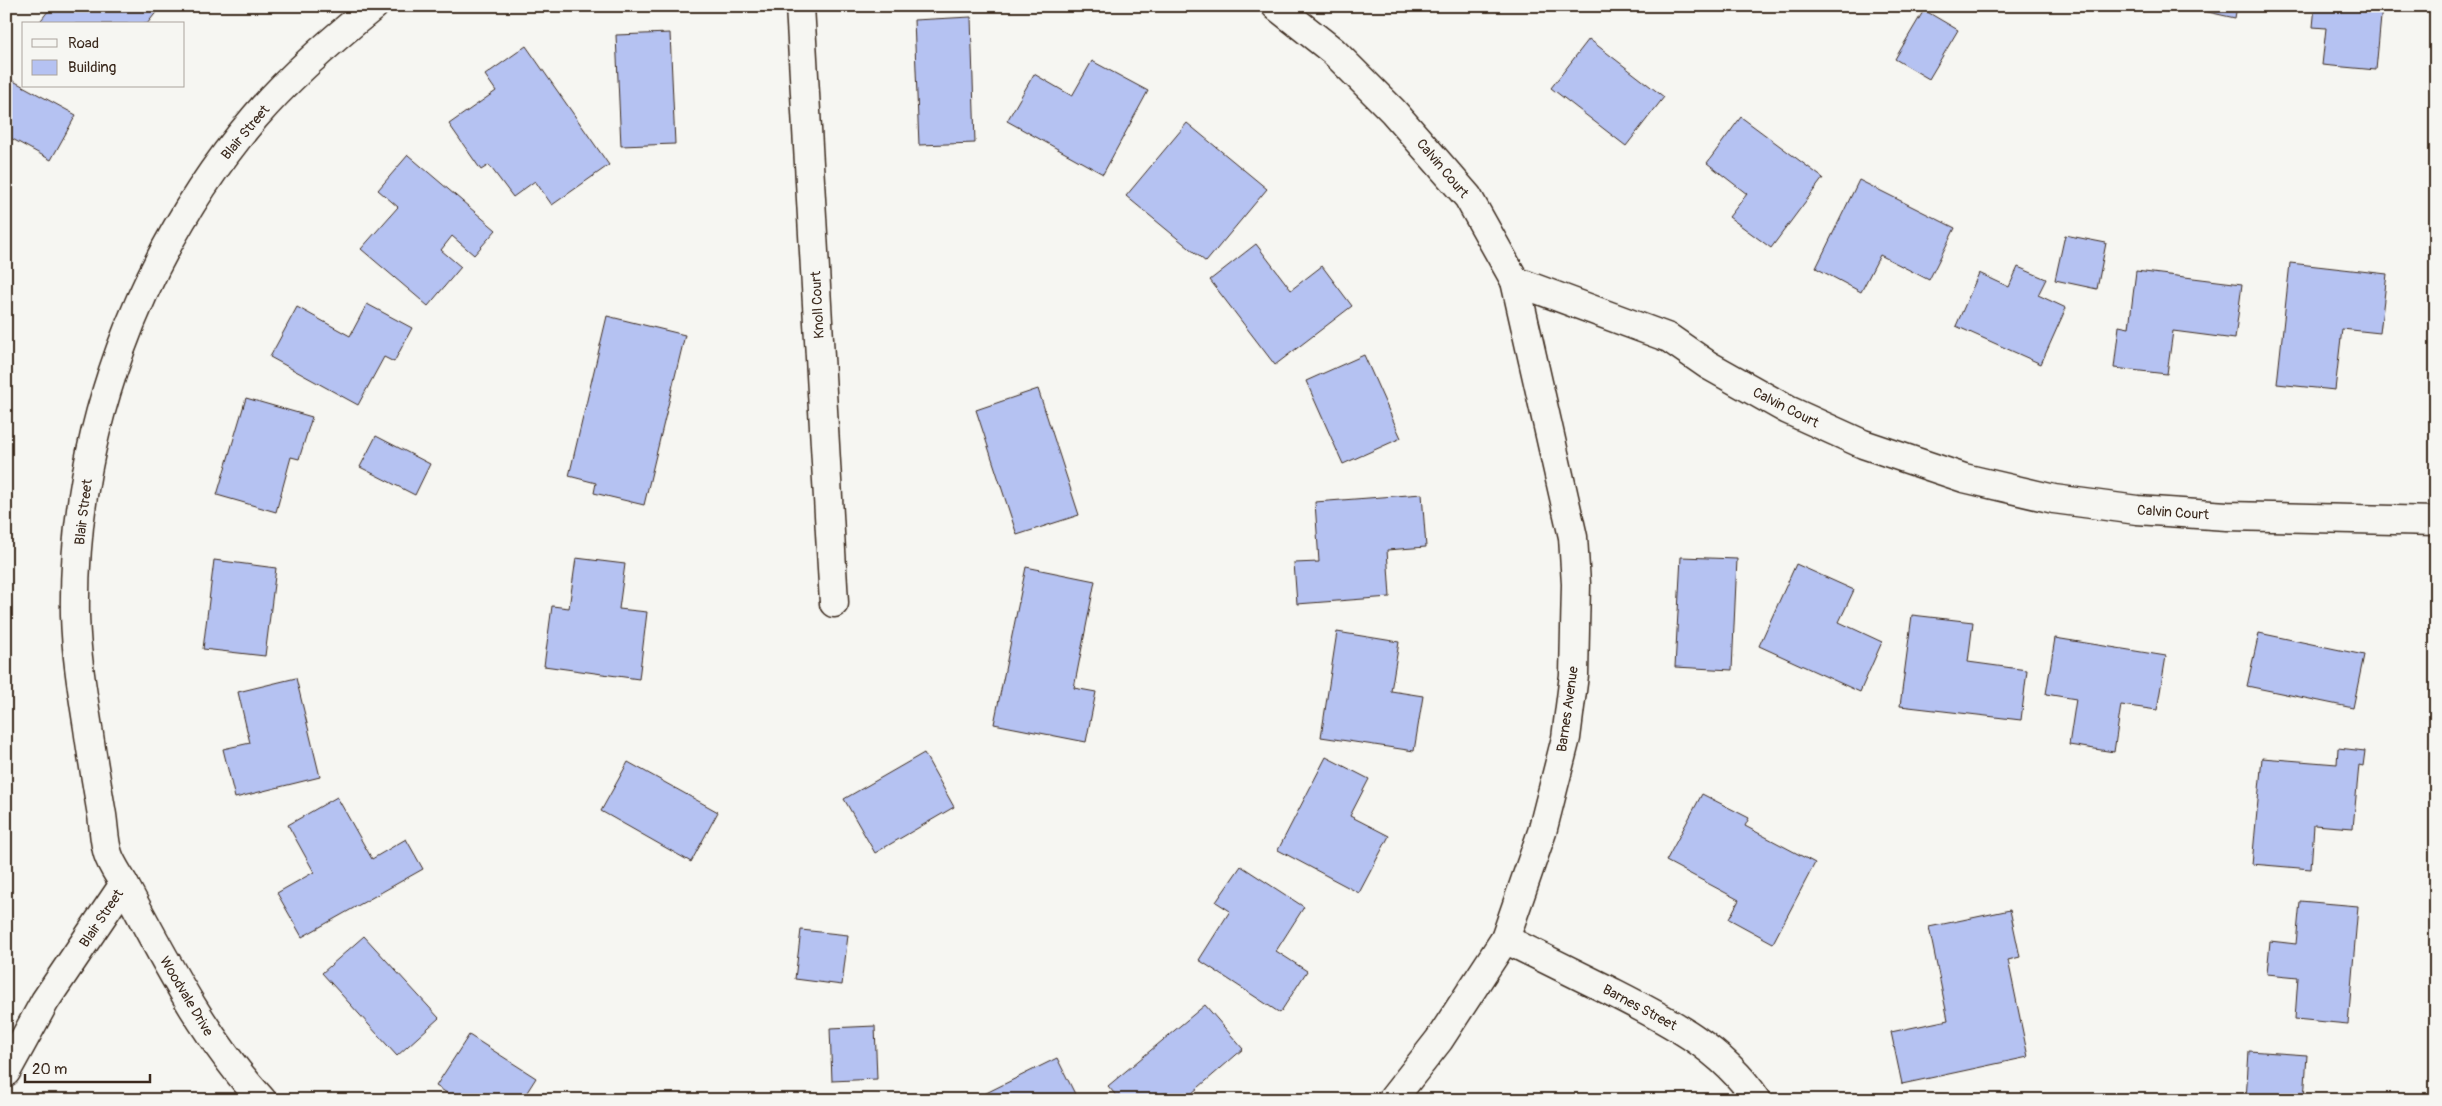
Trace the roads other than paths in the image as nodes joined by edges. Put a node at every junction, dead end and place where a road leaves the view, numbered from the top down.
1 (374, 6) edge
2 (800, 6) edge
3 (1276, 6) edge
4 (1515, 280) junction
5 (2436, 521) edge
6 (834, 603) dead end
7 (124, 884) junction
8 (1505, 939) junction
9 (6, 1072) edge
10 (262, 1100) edge
11 (1392, 1100) edge
12 (1757, 1100) edge

1 - 7 street, Blair Street
2 - 6 street, Knoll Court
3 - 4 street, Calvin Court
4 - 5 street, Calvin Court
4 - 8 street, Barnes Avenue
7 - 9 street, Blair Street
7 - 10 street, Woodvale Drive
8 - 11 street, Barnes Avenue
8 - 12 street, Barnes Street

